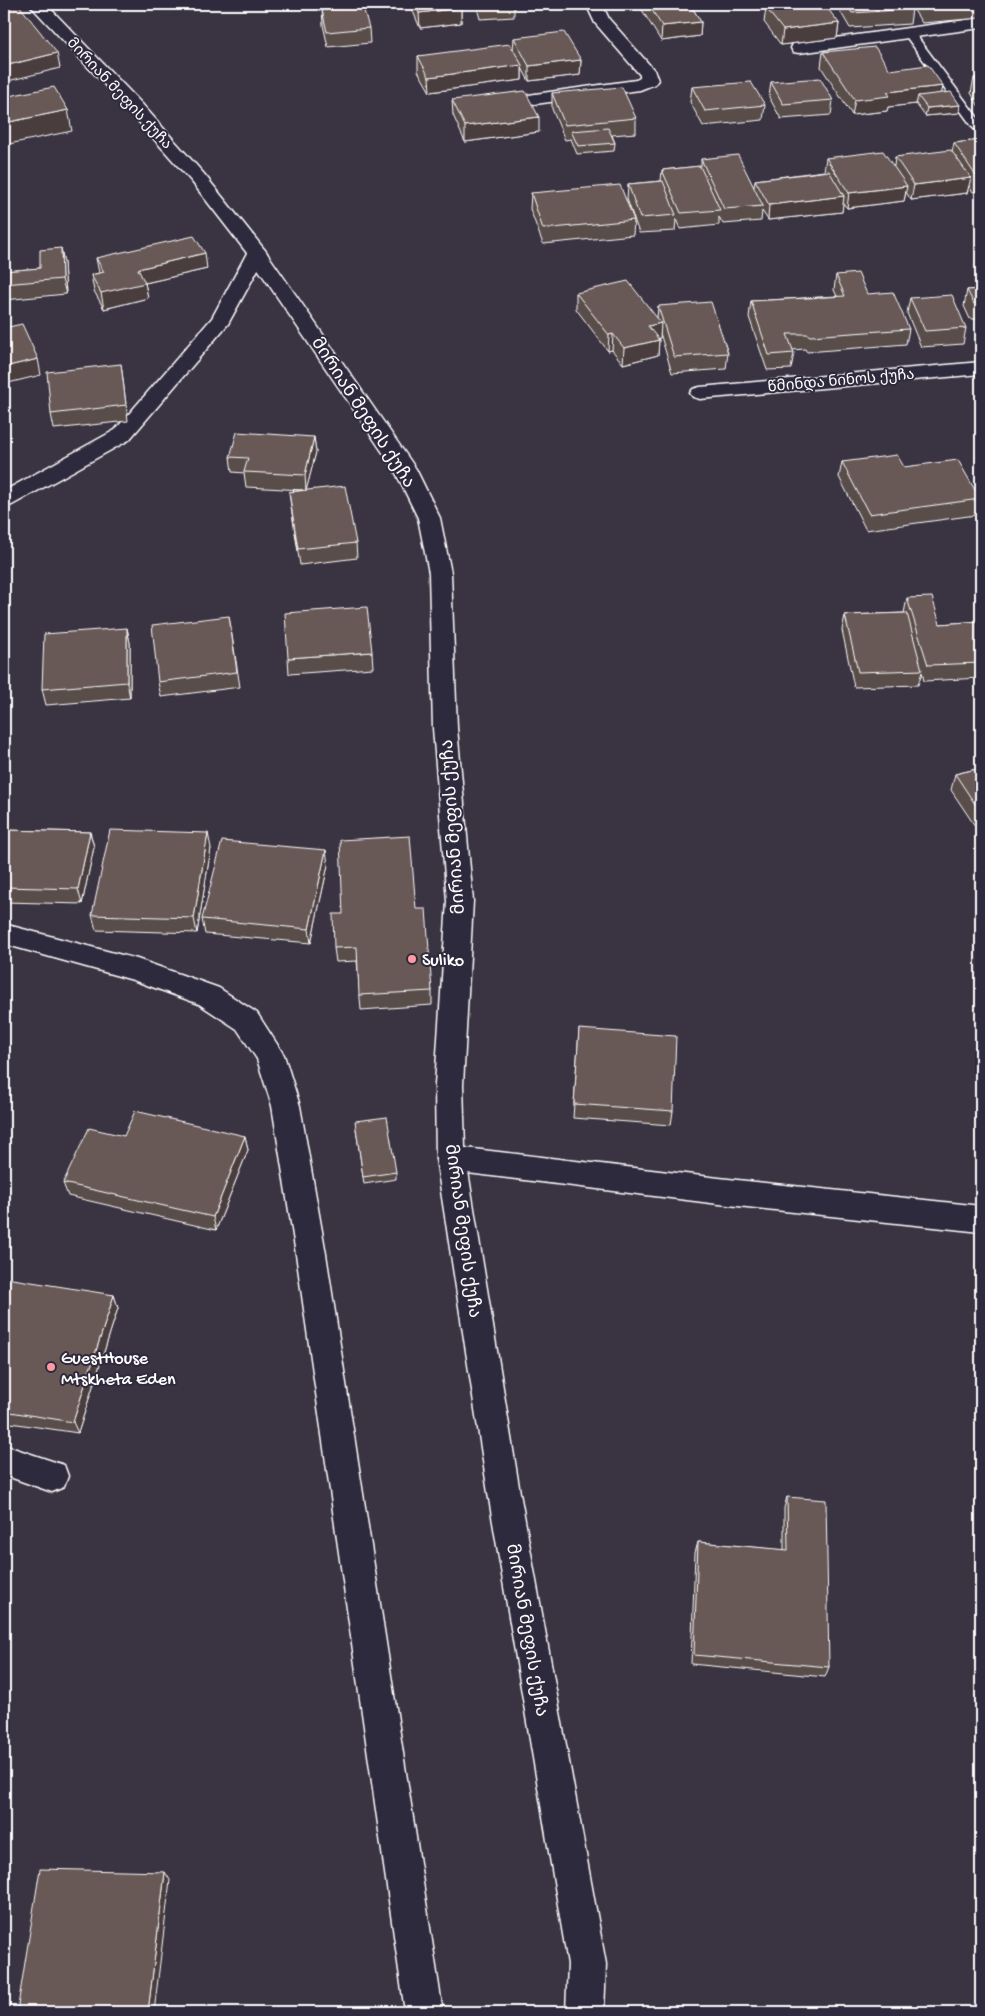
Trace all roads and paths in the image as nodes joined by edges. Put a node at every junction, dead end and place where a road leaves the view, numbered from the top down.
1 (37, 4) edge
2 (594, 4) edge
3 (979, 26) edge
4 (909, 32) junction
5 (799, 48) edge
6 (535, 99) dead end
7 (978, 126) dead end
8 (258, 253) junction
9 (981, 368) edge
10 (700, 393) dead end
11 (4, 500) edge
12 (4, 934) edge
13 (451, 1159) junction
14 (981, 1219) edge
15 (4, 1460) edge
16 (52, 1476) dead end
17 (424, 2012) edge
18 (585, 2012) edge

1 - 8 street, მირიან მეფის ქუჩა
2 - 6 street
3 - 4 street
4 - 5 street
4 - 7 lane
8 - 11 street
8 - 13 street, მირიან მეფის ქუჩა
9 - 10 street, წმინდა ნინოს ქუჩა
12 - 17 street
13 - 14 street
13 - 18 street, მირიან მეფის ქუჩა
15 - 16 street

